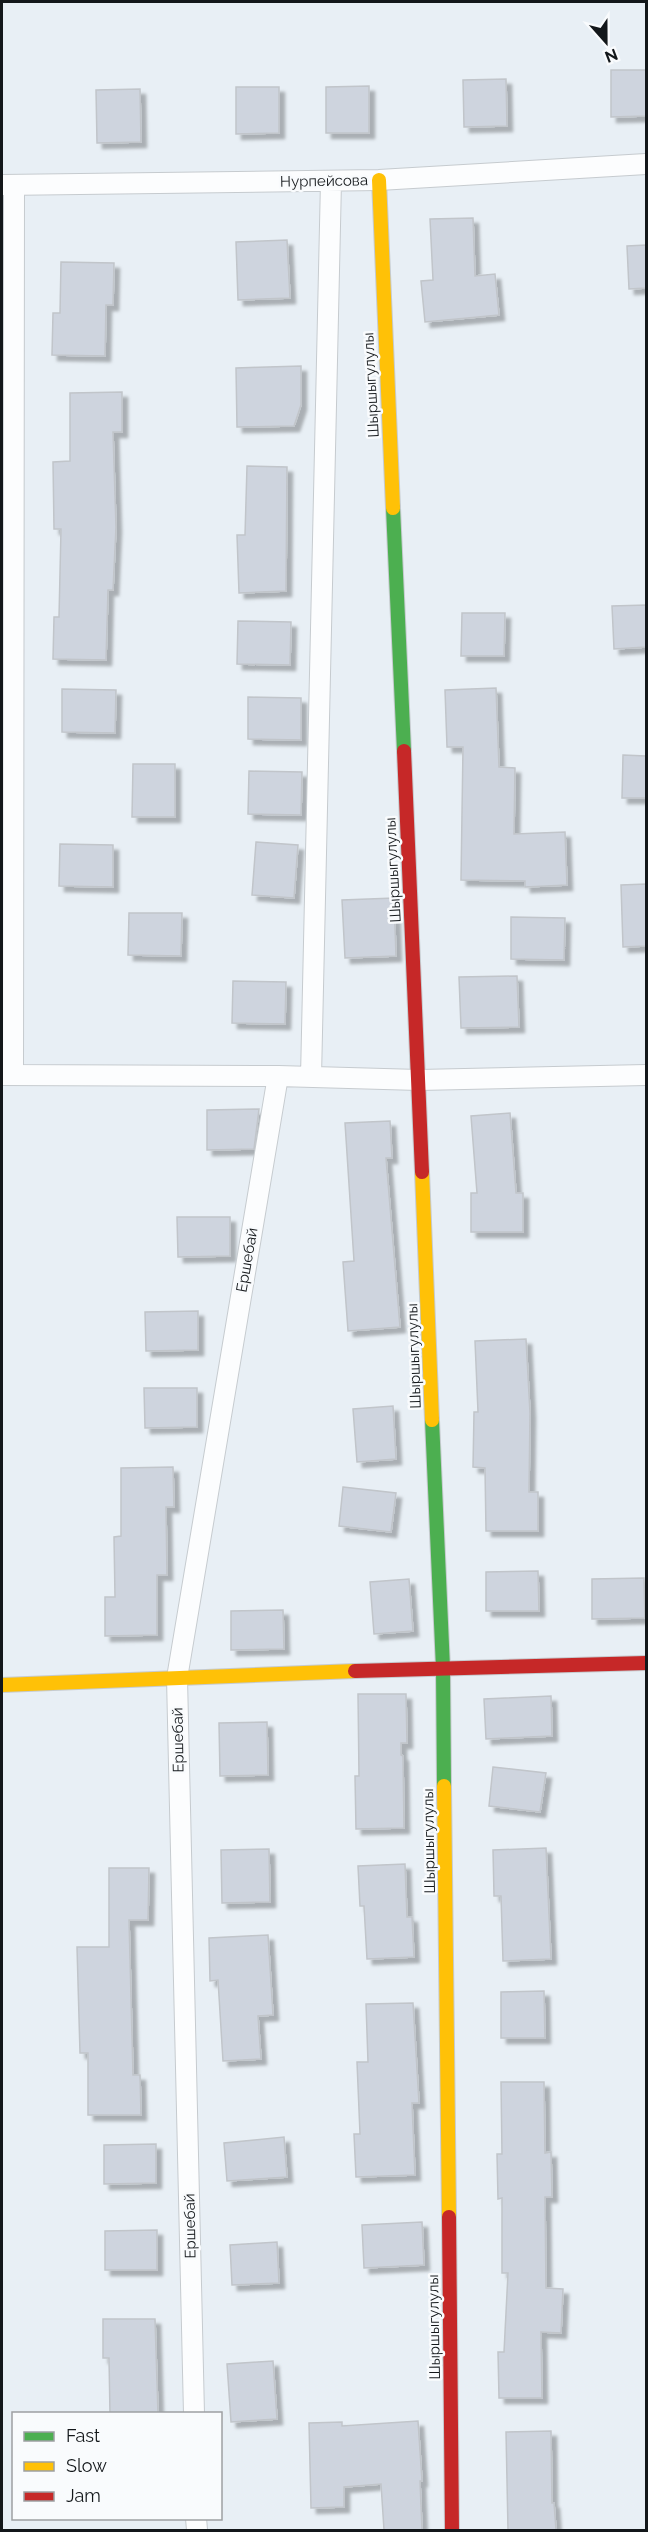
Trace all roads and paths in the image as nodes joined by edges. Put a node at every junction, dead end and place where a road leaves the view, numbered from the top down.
1 (646, 164) edge
2 (379, 180) junction
3 (331, 181) junction
4 (8, 185) edge
5 (7, 1075) edge
6 (646, 1075) edge
7 (278, 1076) junction
8 (311, 1077) junction
9 (419, 1080) junction
10 (646, 1663) edge
11 (443, 1668) junction
12 (177, 1678) junction
13 (2, 1685) edge
14 (194, 2412) edge
15 (452, 2530) edge

1 - 2 street, Нурпейсова
2 - 3 street, Нурпейсова
2 - 9 street, Шыршыгулулы
3 - 4 street, Нурпейсова
3 - 8 street
4 - 5 street
5 - 7 street
6 - 9 street
7 - 8 street
7 - 12 street, Ершебай
8 - 9 street
9 - 11 street, Шыршыгулулы
10 - 11 street
11 - 12 street
11 - 15 street, Шыршыгулулы
12 - 13 street
12 - 14 street, Ершебай

